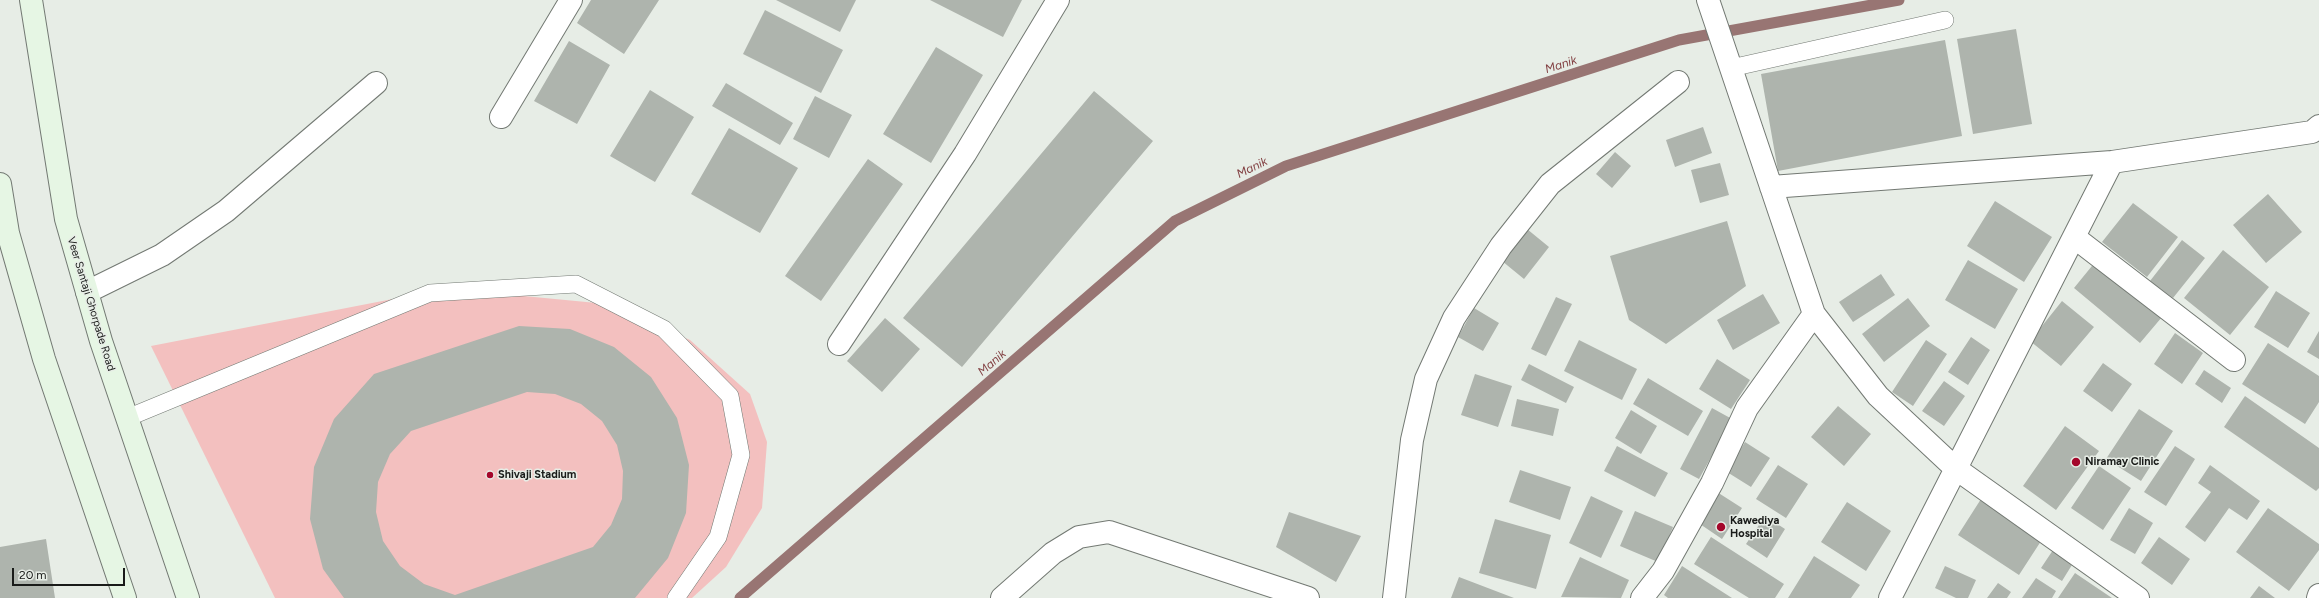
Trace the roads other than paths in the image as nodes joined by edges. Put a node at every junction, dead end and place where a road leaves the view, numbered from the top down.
1 (31, 0) edge
2 (571, 0) edge
3 (1058, 0) edge
4 (1708, 0) edge
5 (1945, 20) dead end
6 (1731, 68) junction
7 (1678, 82) dead end
8 (376, 83) dead end
9 (501, 117) dead end
10 (2319, 126) edge
11 (2112, 162) junction
12 (0, 184) edge
13 (1771, 187) junction
14 (2074, 237) junction
15 (87, 292) junction
16 (1814, 314) junction
17 (839, 344) dead end
18 (2234, 360) dead end
19 (126, 418) junction
20 (1955, 468) junction
21 (125, 598) edge
22 (188, 598) edge
23 (676, 598) edge
24 (1002, 598) edge
25 (1308, 598) edge
26 (1394, 598) edge
27 (1642, 598) edge
28 (1890, 598) edge
29 (2138, 598) edge

1 - 15 main road, Veer Santaji Ghorpade Road
2 - 9 street
3 - 17 street
4 - 6 street
5 - 6 lane
6 - 13 street
7 - 26 street
8 - 15 street
10 - 11 street
11 - 13 street
11 - 14 street
12 - 21 main road
13 - 16 street
14 - 18 street
14 - 20 street
15 - 19 main road, Veer Santaji Ghorpade Road
16 - 20 street
16 - 27 street
19 - 22 main road, Veer Santaji Ghorpade Road
19 - 23 lane
20 - 28 street
20 - 29 street
24 - 25 street

